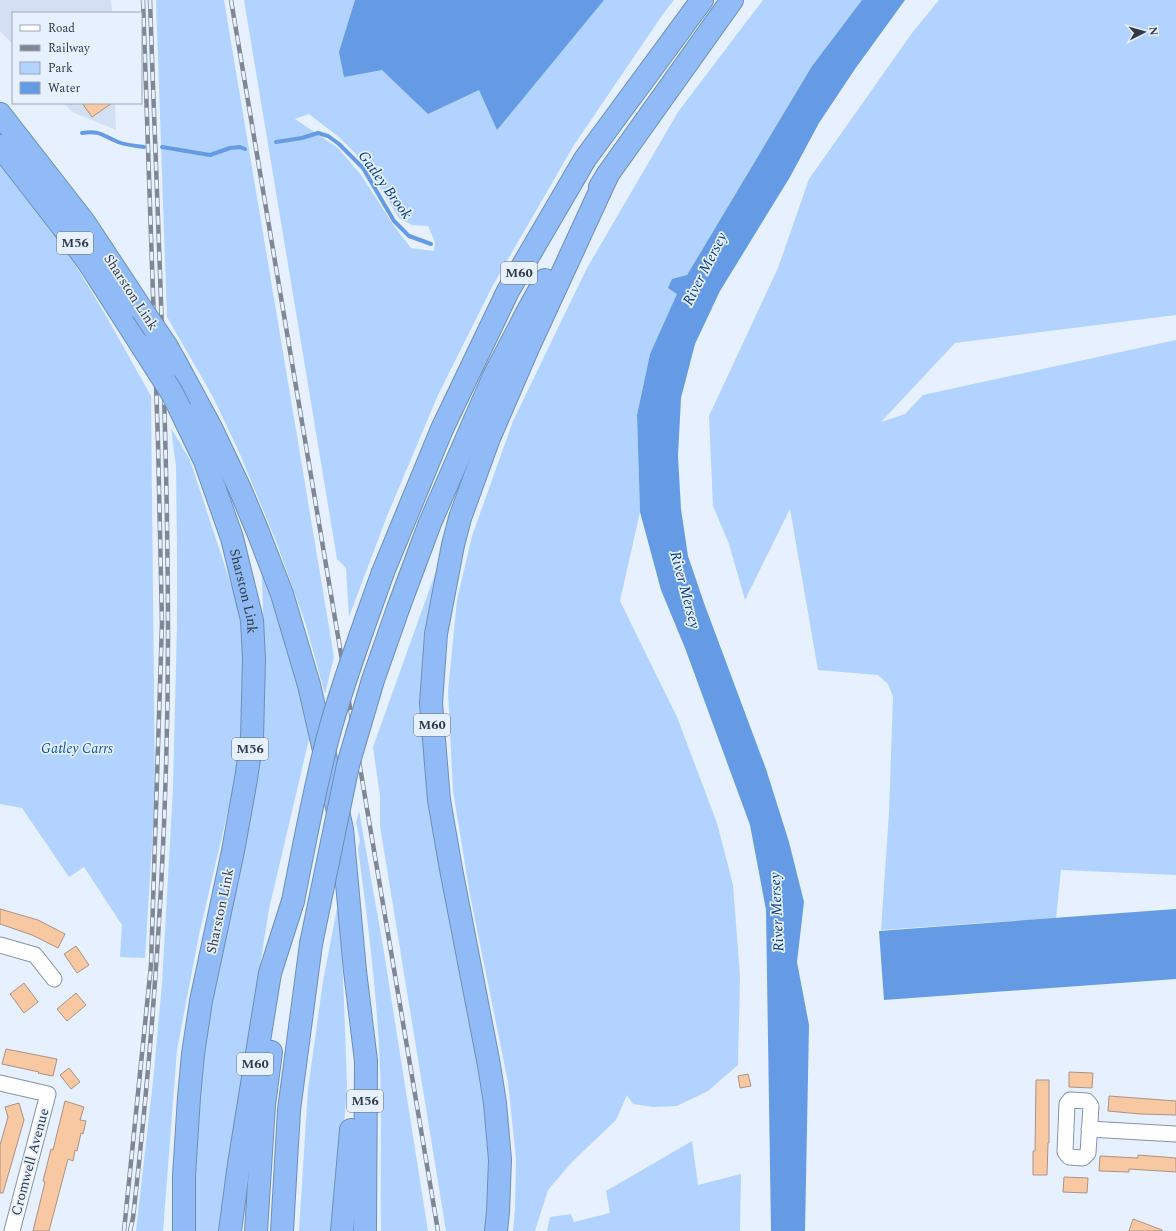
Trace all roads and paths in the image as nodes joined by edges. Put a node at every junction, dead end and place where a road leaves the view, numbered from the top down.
1 (702, 0) edge
2 (732, 0) edge
3 (0, 114) edge
4 (0, 146) edge
5 (608, 174) junction
6 (293, 901) junction
7 (0, 945) edge
8 (355, 971) junction
9 (54, 979) dead end
10 (0, 1083) edge
11 (189, 1097) junction
12 (1090, 1129) dead end
13 (1176, 1134) edge
14 (12, 1231) edge
15 (172, 1231) edge
16 (184, 1231) edge
17 (230, 1231) edge
18 (256, 1231) edge
19 (282, 1231) edge
20 (342, 1231) edge
21 (365, 1231) edge
22 (496, 1231) edge

1 - 6 highway, M60, bridge
2 - 5 highway, M60
3 - 8 highway, Sharston Link / M56, bridge
4 - 11 highway, Sharston Link / M56, bridge
5 - 19 highway, M60, bridge
5 - 22 highway, M60
6 - 17 highway, M60
6 - 18 highway, M60
7 - 9 street
8 - 20 highway
8 - 21 highway, M56
10 - 14 street, Cromwell Avenue
11 - 15 highway, M56
11 - 16 highway, M56
12 - 13 street

